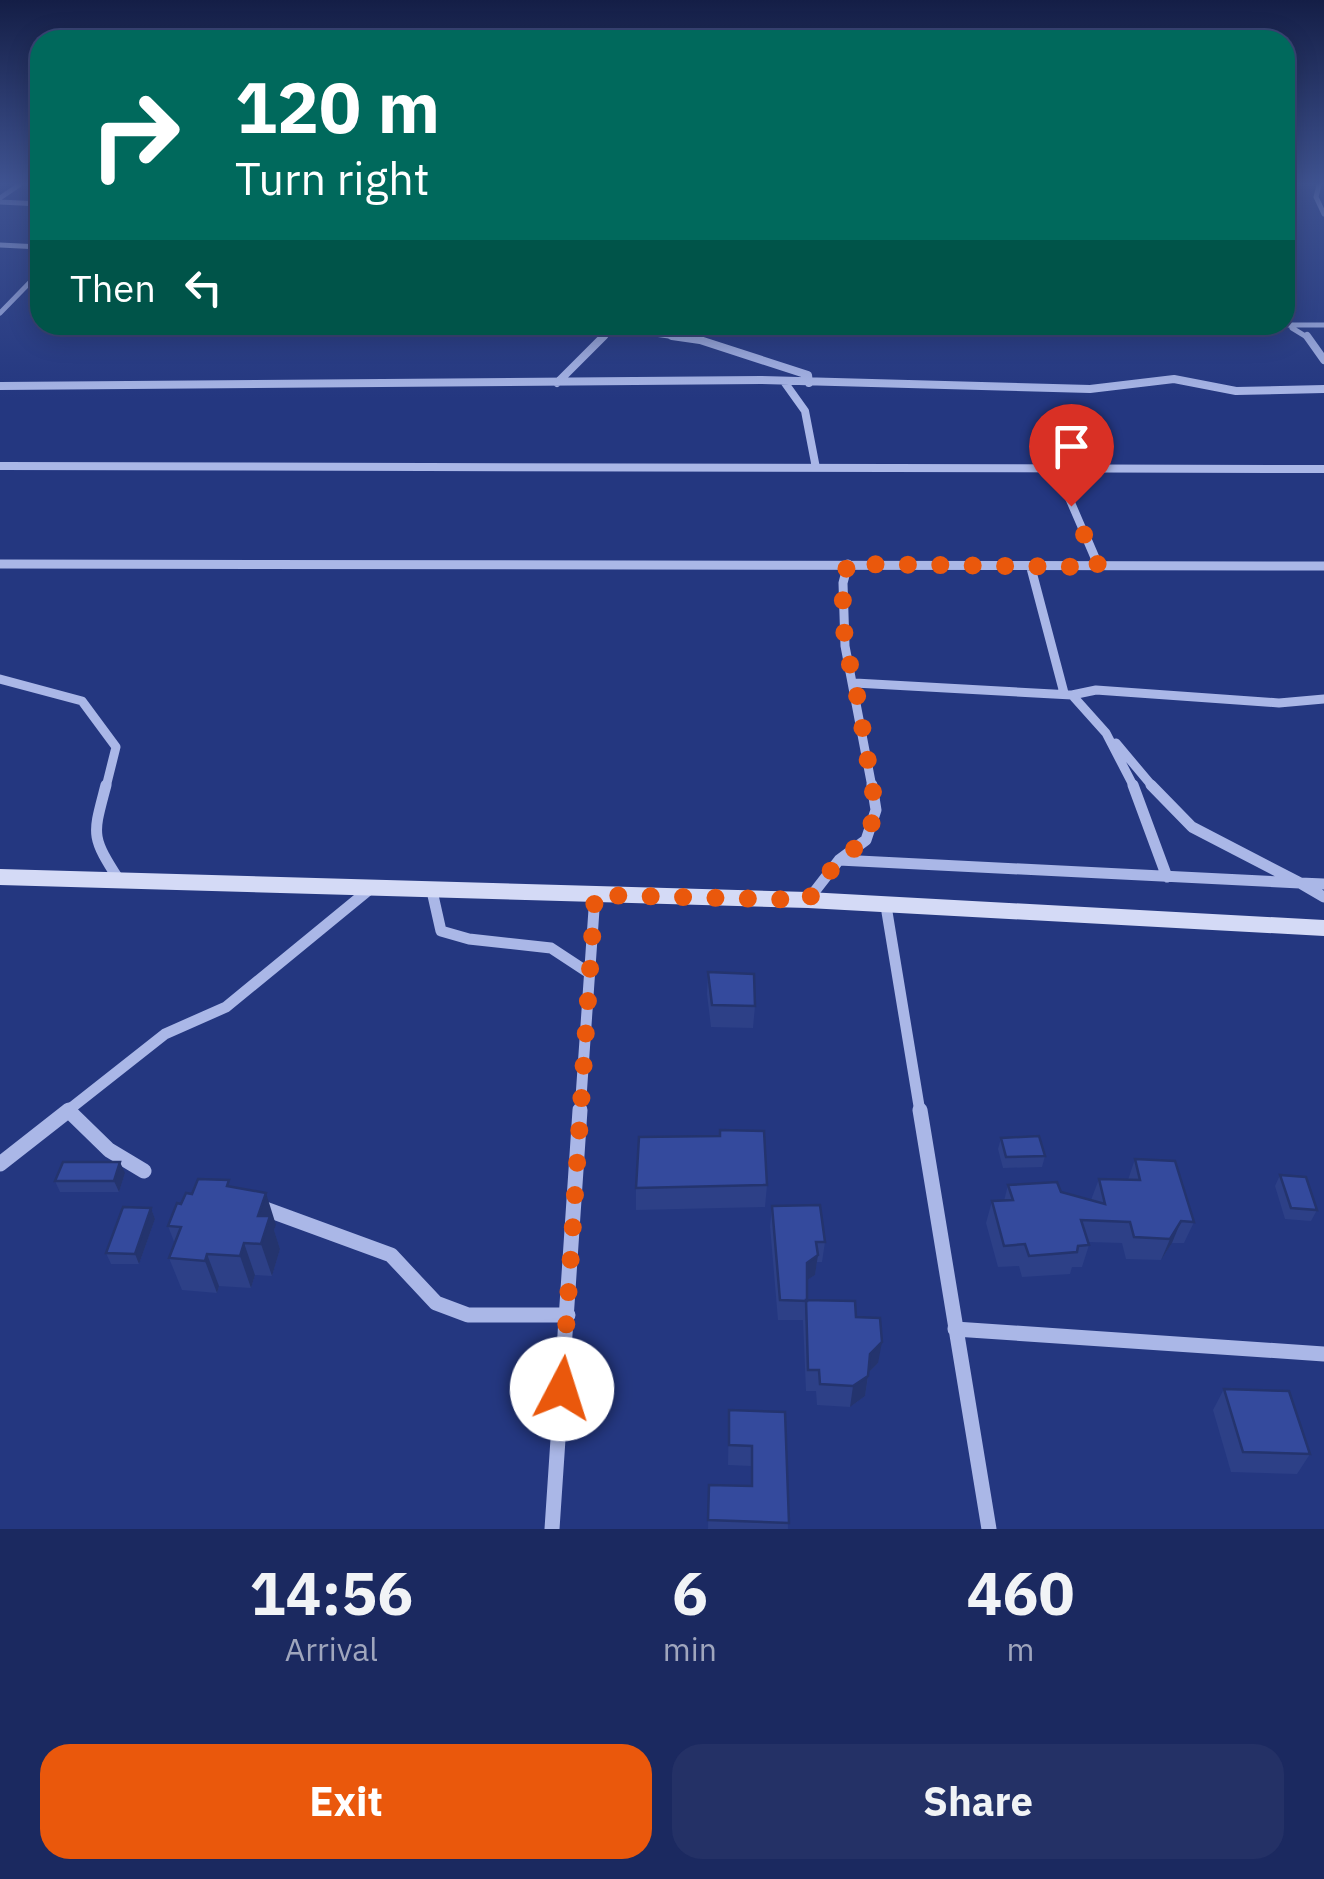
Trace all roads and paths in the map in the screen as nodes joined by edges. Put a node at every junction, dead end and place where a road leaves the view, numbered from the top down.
1 (30, 283) edge
2 (0, 296) edge
3 (14, 298) junction
4 (0, 313) edge
5 (1295, 325) edge
6 (1324, 325) edge
7 (1295, 329) edge
8 (606, 335) edge
9 (682, 335) edge
10 (1324, 360) edge
11 (784, 382) junction
12 (557, 383) junction
13 (809, 383) junction
14 (0, 386) edge
15 (1324, 390) edge
16 (0, 466) edge
17 (816, 468) junction
18 (1324, 469) edge
19 (1057, 470) junction
20 (0, 564) edge
21 (848, 564) junction
22 (1324, 566) edge
23 (1099, 567) junction
24 (1031, 568) junction
25 (0, 680) edge
26 (855, 683) junction
27 (1068, 694) junction
28 (1324, 699) edge
29 (1110, 738) junction
30 (839, 860) junction
31 (0, 877) edge
32 (1167, 877) junction
33 (119, 880) junction
34 (1300, 883) junction
35 (1324, 884) edge
36 (370, 889) junction
37 (432, 891) junction
38 (595, 895) junction
39 (1324, 897) edge
40 (808, 900) junction
41 (886, 906) junction
42 (1324, 928) edge
43 (589, 973) junction
44 (70, 1112) junction
45 (0, 1164) edge
46 (144, 1172) dead end
47 (248, 1203) edge
48 (568, 1315) junction
49 (955, 1329) junction
50 (1324, 1354) edge
51 (552, 1529) edge
52 (989, 1529) edge

1 - 3 street
2 - 3 street
3 - 4 street
5 - 6 street
7 - 10 street
8 - 12 street
9 - 13 street
11 - 12 street
11 - 13 street
11 - 17 street
12 - 14 street
13 - 15 street
16 - 17 street
17 - 19 street
18 - 19 street
19 - 23 street
20 - 21 street
21 - 24 street
21 - 26 street
22 - 23 street
23 - 24 street
24 - 27 street
25 - 33 street
26 - 27 street
26 - 30 street
27 - 28 street
27 - 29 street
29 - 32 street
29 - 34 street
30 - 32 street
30 - 40 street
31 - 33 main road
32 - 34 street
33 - 36 main road
34 - 35 street
34 - 39 street
36 - 37 main road
36 - 44 street
37 - 38 main road
37 - 43 street
38 - 40 main road
38 - 43 street
40 - 41 main road
41 - 42 main road
41 - 49 street
43 - 48 street
44 - 45 street
44 - 46 street
47 - 48 street
48 - 51 street
49 - 50 street
49 - 52 street

